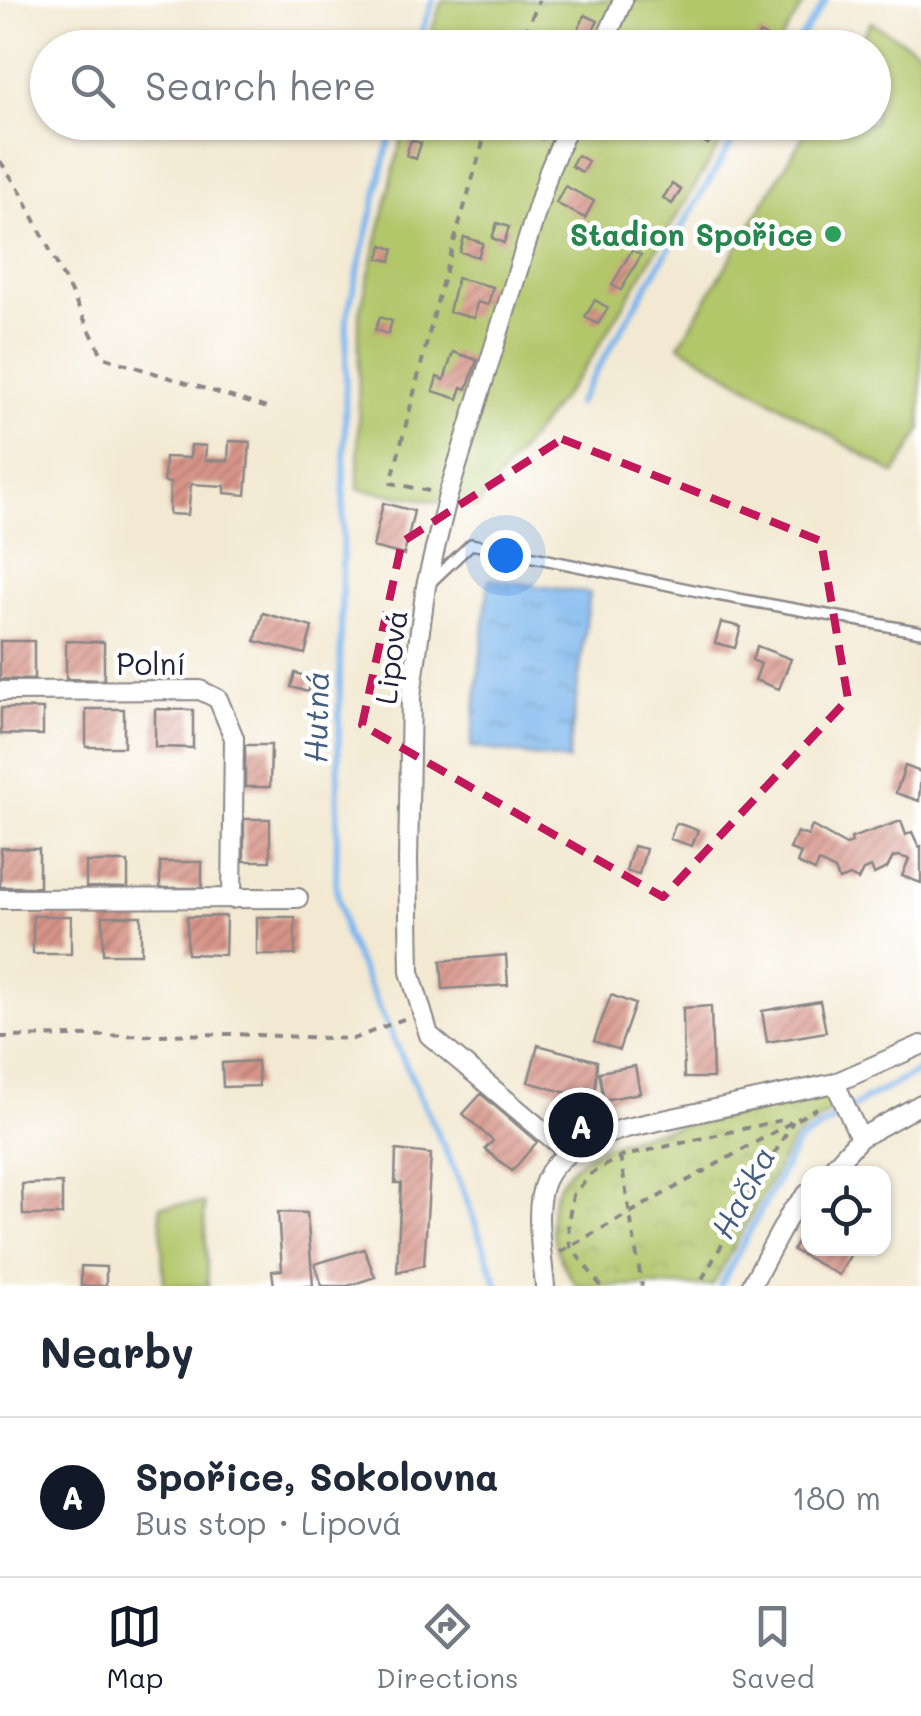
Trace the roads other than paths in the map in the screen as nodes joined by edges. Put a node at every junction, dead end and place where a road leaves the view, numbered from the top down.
1 (623, 0) edge
2 (610, 30) edge
3 (562, 140) edge
4 (426, 586) junction
5 (921, 632) edge
6 (0, 691) edge
7 (298, 898) dead end
8 (0, 899) edge
9 (232, 899) junction
10 (921, 1045) edge
11 (835, 1084) junction
12 (921, 1104) edge
13 (860, 1138) junction
14 (568, 1152) junction
15 (834, 1166) edge
16 (801, 1200) edge
17 (545, 1286) edge
18 (751, 1286) edge

1 - 2 street
3 - 4 street, Lipová
4 - 5 lane
4 - 14 street, Lipová
6 - 9 street, Polní
7 - 9 street
8 - 9 street
10 - 11 street
11 - 13 street
11 - 14 street
12 - 13 street
13 - 15 street
14 - 17 street
16 - 18 street

